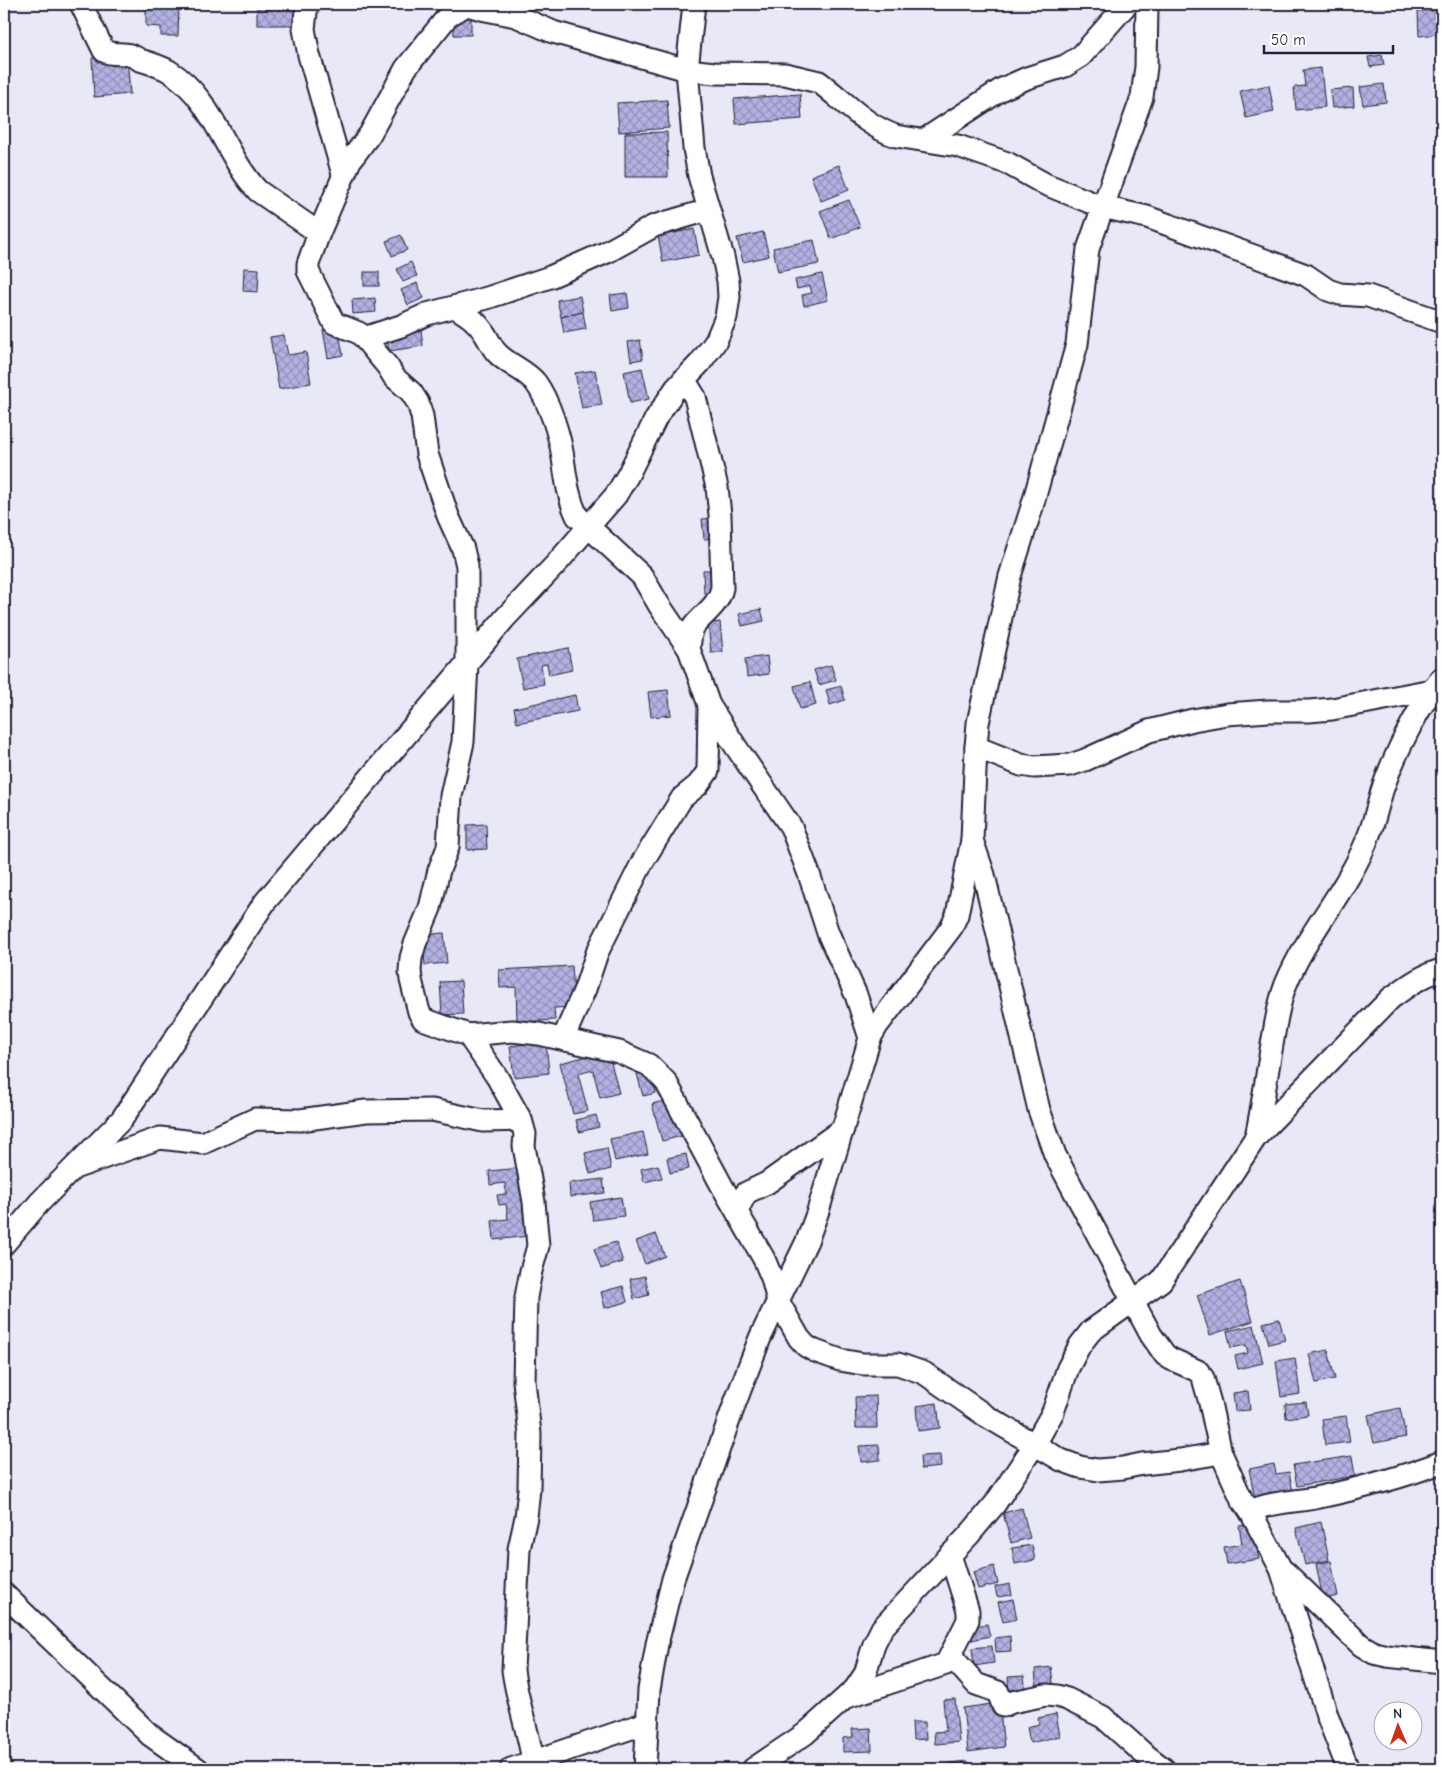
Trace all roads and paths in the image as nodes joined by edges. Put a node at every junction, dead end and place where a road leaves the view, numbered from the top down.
1 (81, 4) edge
2 (306, 4) edge
3 (469, 4) edge
4 (694, 4) edge
5 (1127, 4) edge
6 (1147, 4) edge
7 (687, 70) junction
8 (924, 140) junction
9 (344, 174) junction
10 (1102, 207) junction
11 (708, 210) junction
12 (319, 233) junction
13 (487, 298) junction
14 (454, 307) junction
15 (1442, 322) edge
16 (484, 332) junction
17 (364, 338) junction
18 (700, 363) junction
19 (684, 379) junction
20 (696, 397) junction
21 (587, 527) junction
22 (689, 649) junction
23 (467, 664) junction
24 (1437, 684) edge
25 (709, 705) junction
26 (976, 747) junction
27 (972, 840) junction
28 (1442, 970) edge
29 (468, 1035) junction
30 (870, 1038) junction
31 (563, 1039) junction
32 (521, 1120) junction
33 (843, 1129) junction
34 (1256, 1137) junction
35 (72, 1169) junction
36 (722, 1186) junction
37 (746, 1193) junction
38 (736, 1211) junction
39 (4, 1244) edge
40 (778, 1301) junction
41 (1132, 1303) junction
42 (1035, 1444) junction
43 (1221, 1452) junction
44 (1442, 1462) edge
45 (1250, 1511) junction
46 (950, 1555) junction
47 (1281, 1569) junction
48 (4, 1594) edge
49 (951, 1656) junction
50 (1442, 1662) edge
51 (844, 1698) junction
52 (646, 1723) junction
53 (533, 1761) junction
54 (198, 1769) edge
55 (511, 1769) edge
56 (645, 1769) edge
57 (753, 1769) edge
58 (1164, 1769) edge
59 (1348, 1769) edge

1 - 12 street
2 - 9 street
3 - 7 street
3 - 9 street
4 - 7 street
5 - 8 street
6 - 10 street
7 - 8 street
7 - 11 street
8 - 10 street
9 - 12 street
10 - 15 street
10 - 26 street
11 - 13 street
11 - 18 street
12 - 17 street
13 - 14 street
13 - 16 street
14 - 16 street
14 - 17 street
16 - 21 street
17 - 23 street
18 - 19 street
18 - 20 street
19 - 20 street
19 - 21 street
20 - 22 street
21 - 22 street
21 - 23 street
22 - 25 street
23 - 29 street
23 - 35 street
24 - 26 street
24 - 34 street
25 - 30 street
25 - 31 street
26 - 27 street
27 - 30 street
27 - 41 street
28 - 34 street
29 - 31 street
29 - 32 street
30 - 33 street
31 - 36 street
32 - 35 street
32 - 53 street
33 - 37 street
33 - 40 street
34 - 41 street
35 - 39 street
36 - 37 street
36 - 38 street
37 - 38 street
38 - 40 street
40 - 42 street
40 - 52 street
41 - 42 street
41 - 43 street
42 - 43 street
42 - 46 street
43 - 45 street
44 - 45 street
45 - 47 street
46 - 49 street
46 - 51 street
47 - 50 street
47 - 59 street
48 - 54 street
49 - 51 street
49 - 58 street
51 - 57 street
52 - 53 street
52 - 56 street
53 - 55 street

